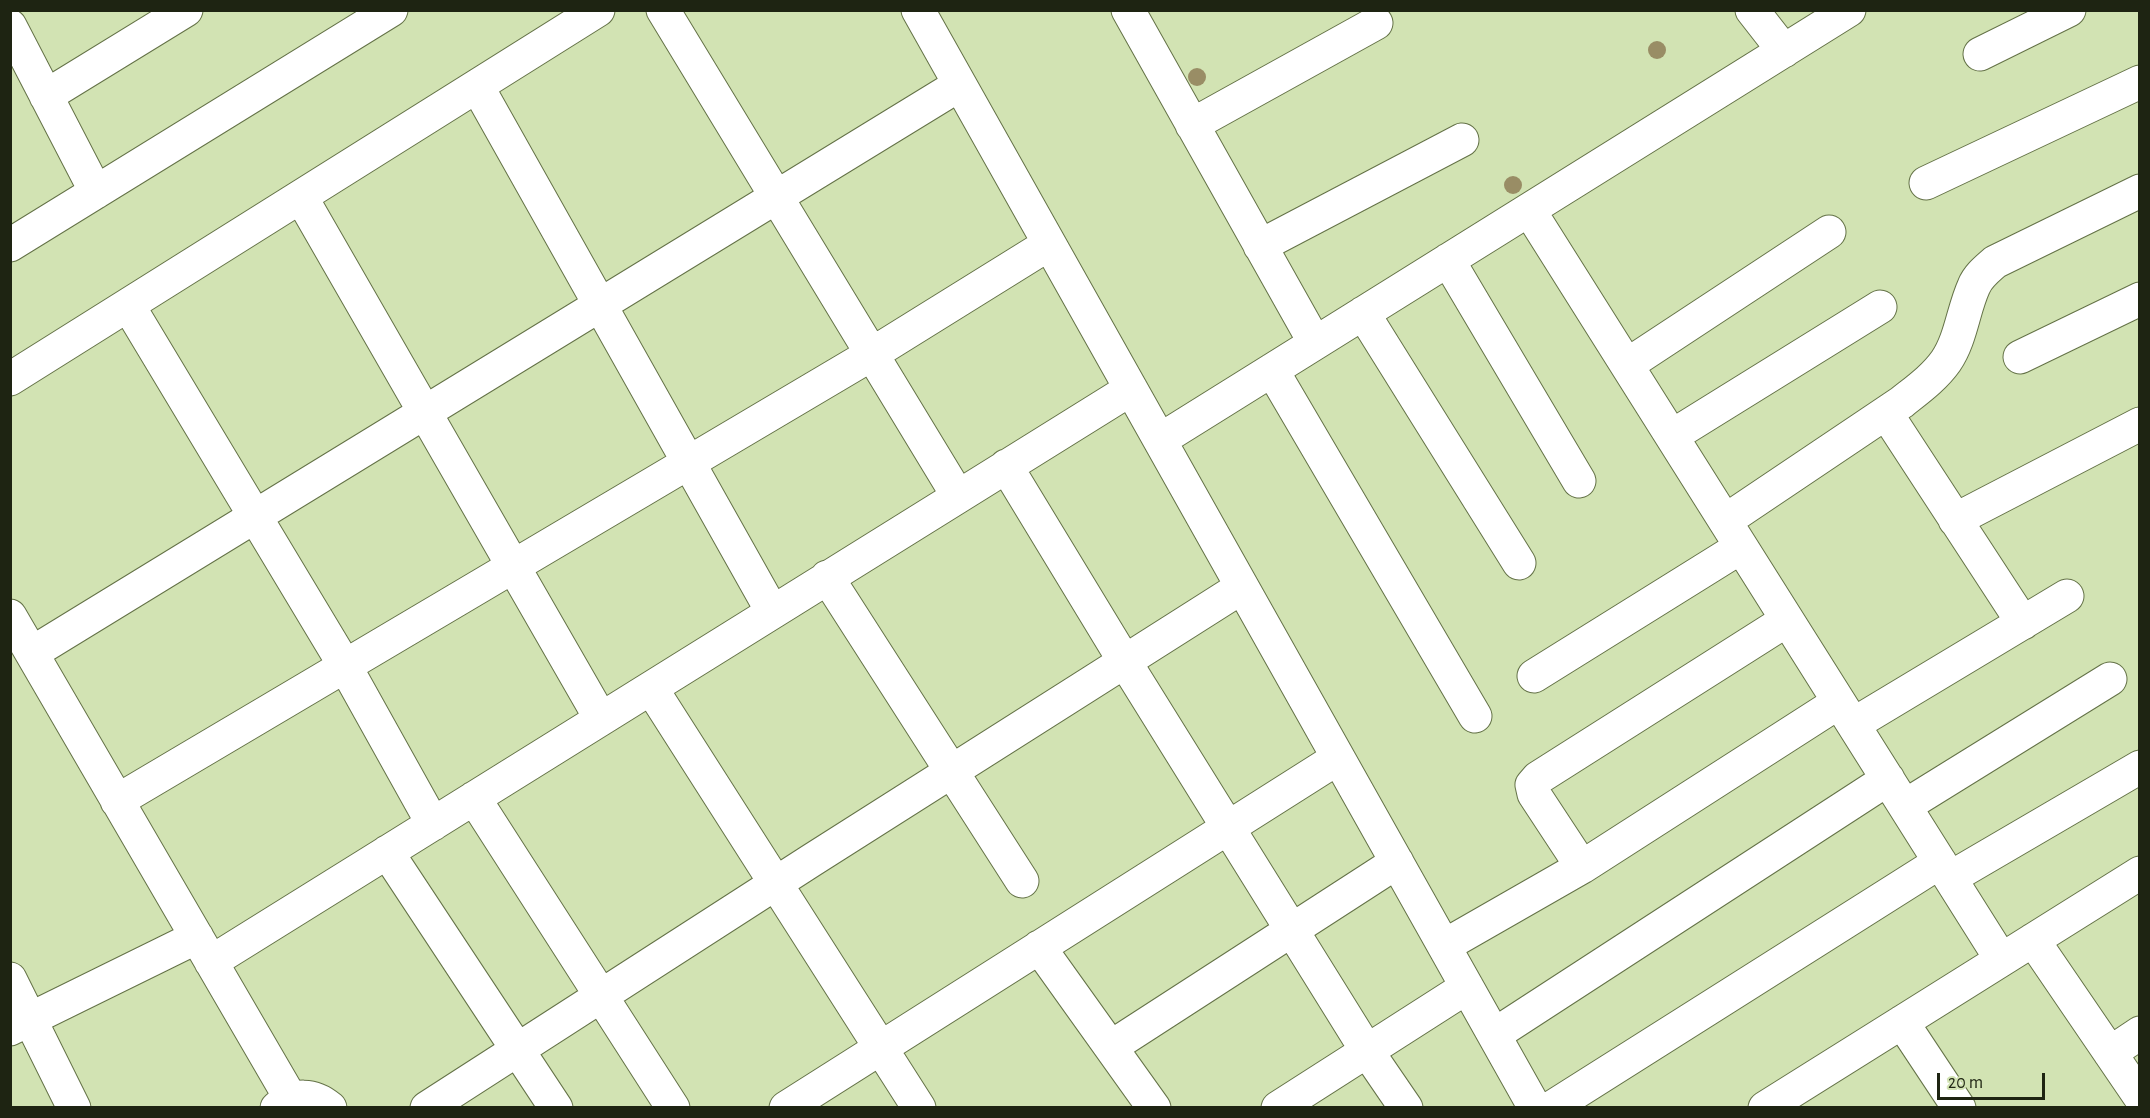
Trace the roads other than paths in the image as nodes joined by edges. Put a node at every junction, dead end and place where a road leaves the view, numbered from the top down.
1 (186, 10) edge
2 (391, 10) edge
3 (598, 10) edge
4 (663, 10) edge
5 (918, 10) edge
6 (1128, 10) edge
7 (1752, 10) edge
8 (1849, 10) edge
9 (2069, 10) edge
10 (1376, 23) dead end
11 (10, 26) edge
12 (1784, 51) junction
13 (1980, 54) dead end
14 (2139, 82) edge
15 (959, 85) junction
16 (477, 86) junction
17 (46, 96) junction
18 (1192, 125) junction
19 (1462, 140) dead end
20 (1926, 183) dead end
21 (2139, 191) edge
22 (96, 192) junction
23 (301, 197) junction
24 (776, 197) junction
25 (1529, 210) junction
26 (1828, 232) dead end
27 (1049, 244) junction
28 (10, 245) edge
29 (1260, 246) junction
30 (1448, 260) junction
31 (2139, 299) edge
32 (600, 304) junction
33 (128, 305) junction
34 (1880, 307) dead end
35 (1363, 313) junction
36 (1315, 343) junction
37 (872, 354) junction
38 (2020, 357) dead end
39 (1627, 365) junction
40 (1272, 370) junction
41 (10, 379) edge
42 (1131, 389) junction
43 (425, 412) junction
44 (1886, 413) junction
45 (2139, 424) edge
46 (1672, 436) junction
47 (1160, 440) junction
48 (689, 463) junction
49 (1006, 466) junction
50 (1579, 481) dead end
51 (958, 496) junction
52 (255, 516) junction
53 (1955, 520) junction
54 (1733, 534) junction
55 (1519, 563) dead end
56 (513, 567) junction
57 (827, 577) junction
58 (1242, 587) junction
59 (2067, 596) dead end
60 (772, 612) junction
61 (10, 616) edge
62 (1787, 620) junction
63 (2023, 623) junction
64 (32, 653) junction
65 (1125, 662) junction
66 (345, 666) junction
67 (1534, 676) dead end
68 (2110, 679) dead end
69 (651, 688) junction
70 (1846, 713) junction
71 (1475, 716) dead end
72 (601, 719) junction
73 (1338, 758) junction
74 (2139, 767) edge
75 (952, 771) junction
76 (1888, 779) junction
77 (474, 798) junction
78 (117, 801) junction
79 (1905, 806) junction
80 (434, 824) junction
81 (1228, 827) junction
82 (387, 852) junction
83 (1397, 862) junction
84 (1582, 867) junction
85 (1945, 870) junction
86 (2139, 873) edge
87 (1022, 881) dead end
88 (775, 884) junction
89 (1293, 930) junction
90 (2033, 940) junction
91 (1444, 946) junction
92 (1038, 947) junction
93 (204, 950) junction
94 (2001, 959) junction
95 (10, 979) edge
96 (1467, 987) junction
97 (601, 996) junction
98 (1902, 1022) junction
99 (20, 1024) edge
100 (2139, 1033) edge
101 (1494, 1035) junction
102 (1111, 1047) junction
103 (881, 1048) junction
104 (518, 1049) junction
105 (1367, 1051) junction
106 (2110, 1053) junction
107 (2139, 1097) edge
108 (284, 1103) edge
109 (74, 1107) edge
110 (330, 1107) edge
111 (427, 1107) edge
112 (556, 1107) edge
113 (673, 1107) edge
114 (786, 1107) edge
115 (919, 1107) edge
116 (1154, 1107) edge
117 (1278, 1107) edge
118 (1406, 1107) edge
119 (1535, 1107) edge
120 (1551, 1107) edge
121 (1767, 1107) edge
122 (1959, 1107) edge

1 - 17 street
2 - 22 street
3 - 16 street
4 - 24 street
5 - 15 street
6 - 18 street
7 - 12 street
8 - 12 street
9 - 13 street
10 - 18 street
11 - 17 street
12 - 25 street
14 - 20 street
15 - 24 street
15 - 27 street
16 - 23 street
16 - 32 street
17 - 22 street
18 - 29 street
19 - 29 street
21 - 44 street
22 - 28 street
23 - 33 street
23 - 43 street
24 - 32 street
24 - 37 street
25 - 30 street
25 - 39 street
26 - 39 street
27 - 37 street
27 - 42 street
29 - 36 street
30 - 35 street
30 - 50 street
31 - 38 street
32 - 43 street
32 - 48 street
33 - 41 street
33 - 52 street
34 - 46 street
35 - 36 street
35 - 55 street
36 - 40 street
37 - 48 street
37 - 51 street
39 - 46 street
40 - 47 street
40 - 71 street
42 - 47 street
42 - 49 street
43 - 52 street
43 - 56 street
44 - 53 street
44 - 54 street
45 - 53 street
46 - 54 street
47 - 58 street
48 - 56 street
48 - 60 street
49 - 51 street
49 - 65 street
51 - 57 street
52 - 64 street
52 - 66 street
53 - 63 street
54 - 62 street
54 - 67 street
56 - 66 street
56 - 72 street
57 - 60 street
57 - 75 street
58 - 65 street
58 - 73 street
59 - 63 street
60 - 69 street
61 - 64 street
62 - 70 street
62 - 84 street
63 - 70 street
64 - 78 street
65 - 75 street
65 - 81 street
66 - 78 street
66 - 80 street
68 - 79 street
69 - 72 street
69 - 88 street
70 - 76 street
70 - 84 street
72 - 77 street
73 - 81 street
73 - 83 street
74 - 85 street
75 - 87 street
75 - 88 street
76 - 79 street
76 - 101 street
77 - 80 street
77 - 97 street
78 - 93 street
79 - 85 street
80 - 82 street
81 - 89 street
81 - 92 street
82 - 93 street
82 - 104 street
83 - 89 street
83 - 91 street
84 - 91 street
85 - 94 street
85 - 120 street
86 - 90 street
88 - 97 street
88 - 103 street
89 - 102 street
89 - 105 street
90 - 94 street
90 - 106 street
91 - 96 street
92 - 102 street
92 - 103 street
93 - 99 street
93 - 108 street
94 - 98 street
95 - 99 street
96 - 101 street
96 - 105 street
97 - 104 street
97 - 113 street
98 - 121 street
98 - 122 street
99 - 109 street
100 - 106 street
101 - 119 street
102 - 116 street
103 - 114 street
103 - 115 street
104 - 111 street
104 - 112 street
105 - 117 street
105 - 118 street
106 - 107 street
108 - 110 street

